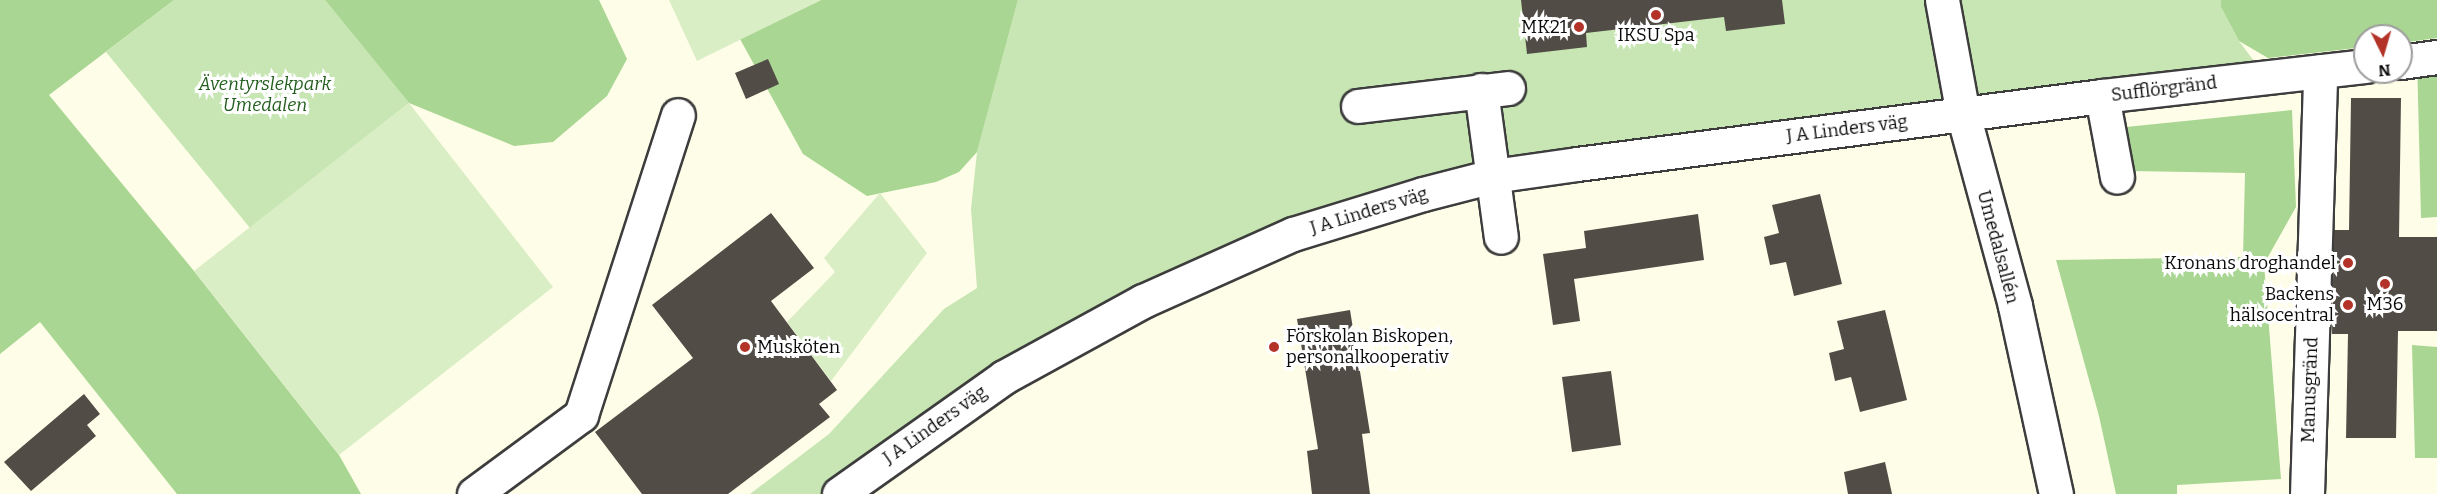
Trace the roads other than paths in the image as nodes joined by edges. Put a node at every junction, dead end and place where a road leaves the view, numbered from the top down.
1 (1942, 0) edge
2 (2437, 57) edge
3 (2413, 60) edge
4 (2353, 67) edge
5 (2320, 71) junction
6 (2102, 96) junction
7 (1358, 106) dead end
8 (1964, 114) junction
9 (678, 115) dead end
10 (1493, 176) junction
11 (2117, 177) dead end
12 (1501, 237) dead end
13 (474, 494) edge
14 (839, 494) edge
15 (2056, 494) edge
16 (2307, 494) edge

1 - 8 street, Umedalsallén
2 - 3 street
4 - 5 street, Sufflörgränd
5 - 6 street, Sufflörgränd
5 - 16 street, Manusgränd
6 - 8 street, Sufflörgränd
6 - 11 street
7 - 10 street
8 - 10 street, J A Linders väg
8 - 15 street, Umedalsallén
9 - 13 street
10 - 12 street
10 - 14 street, J A Linders väg

